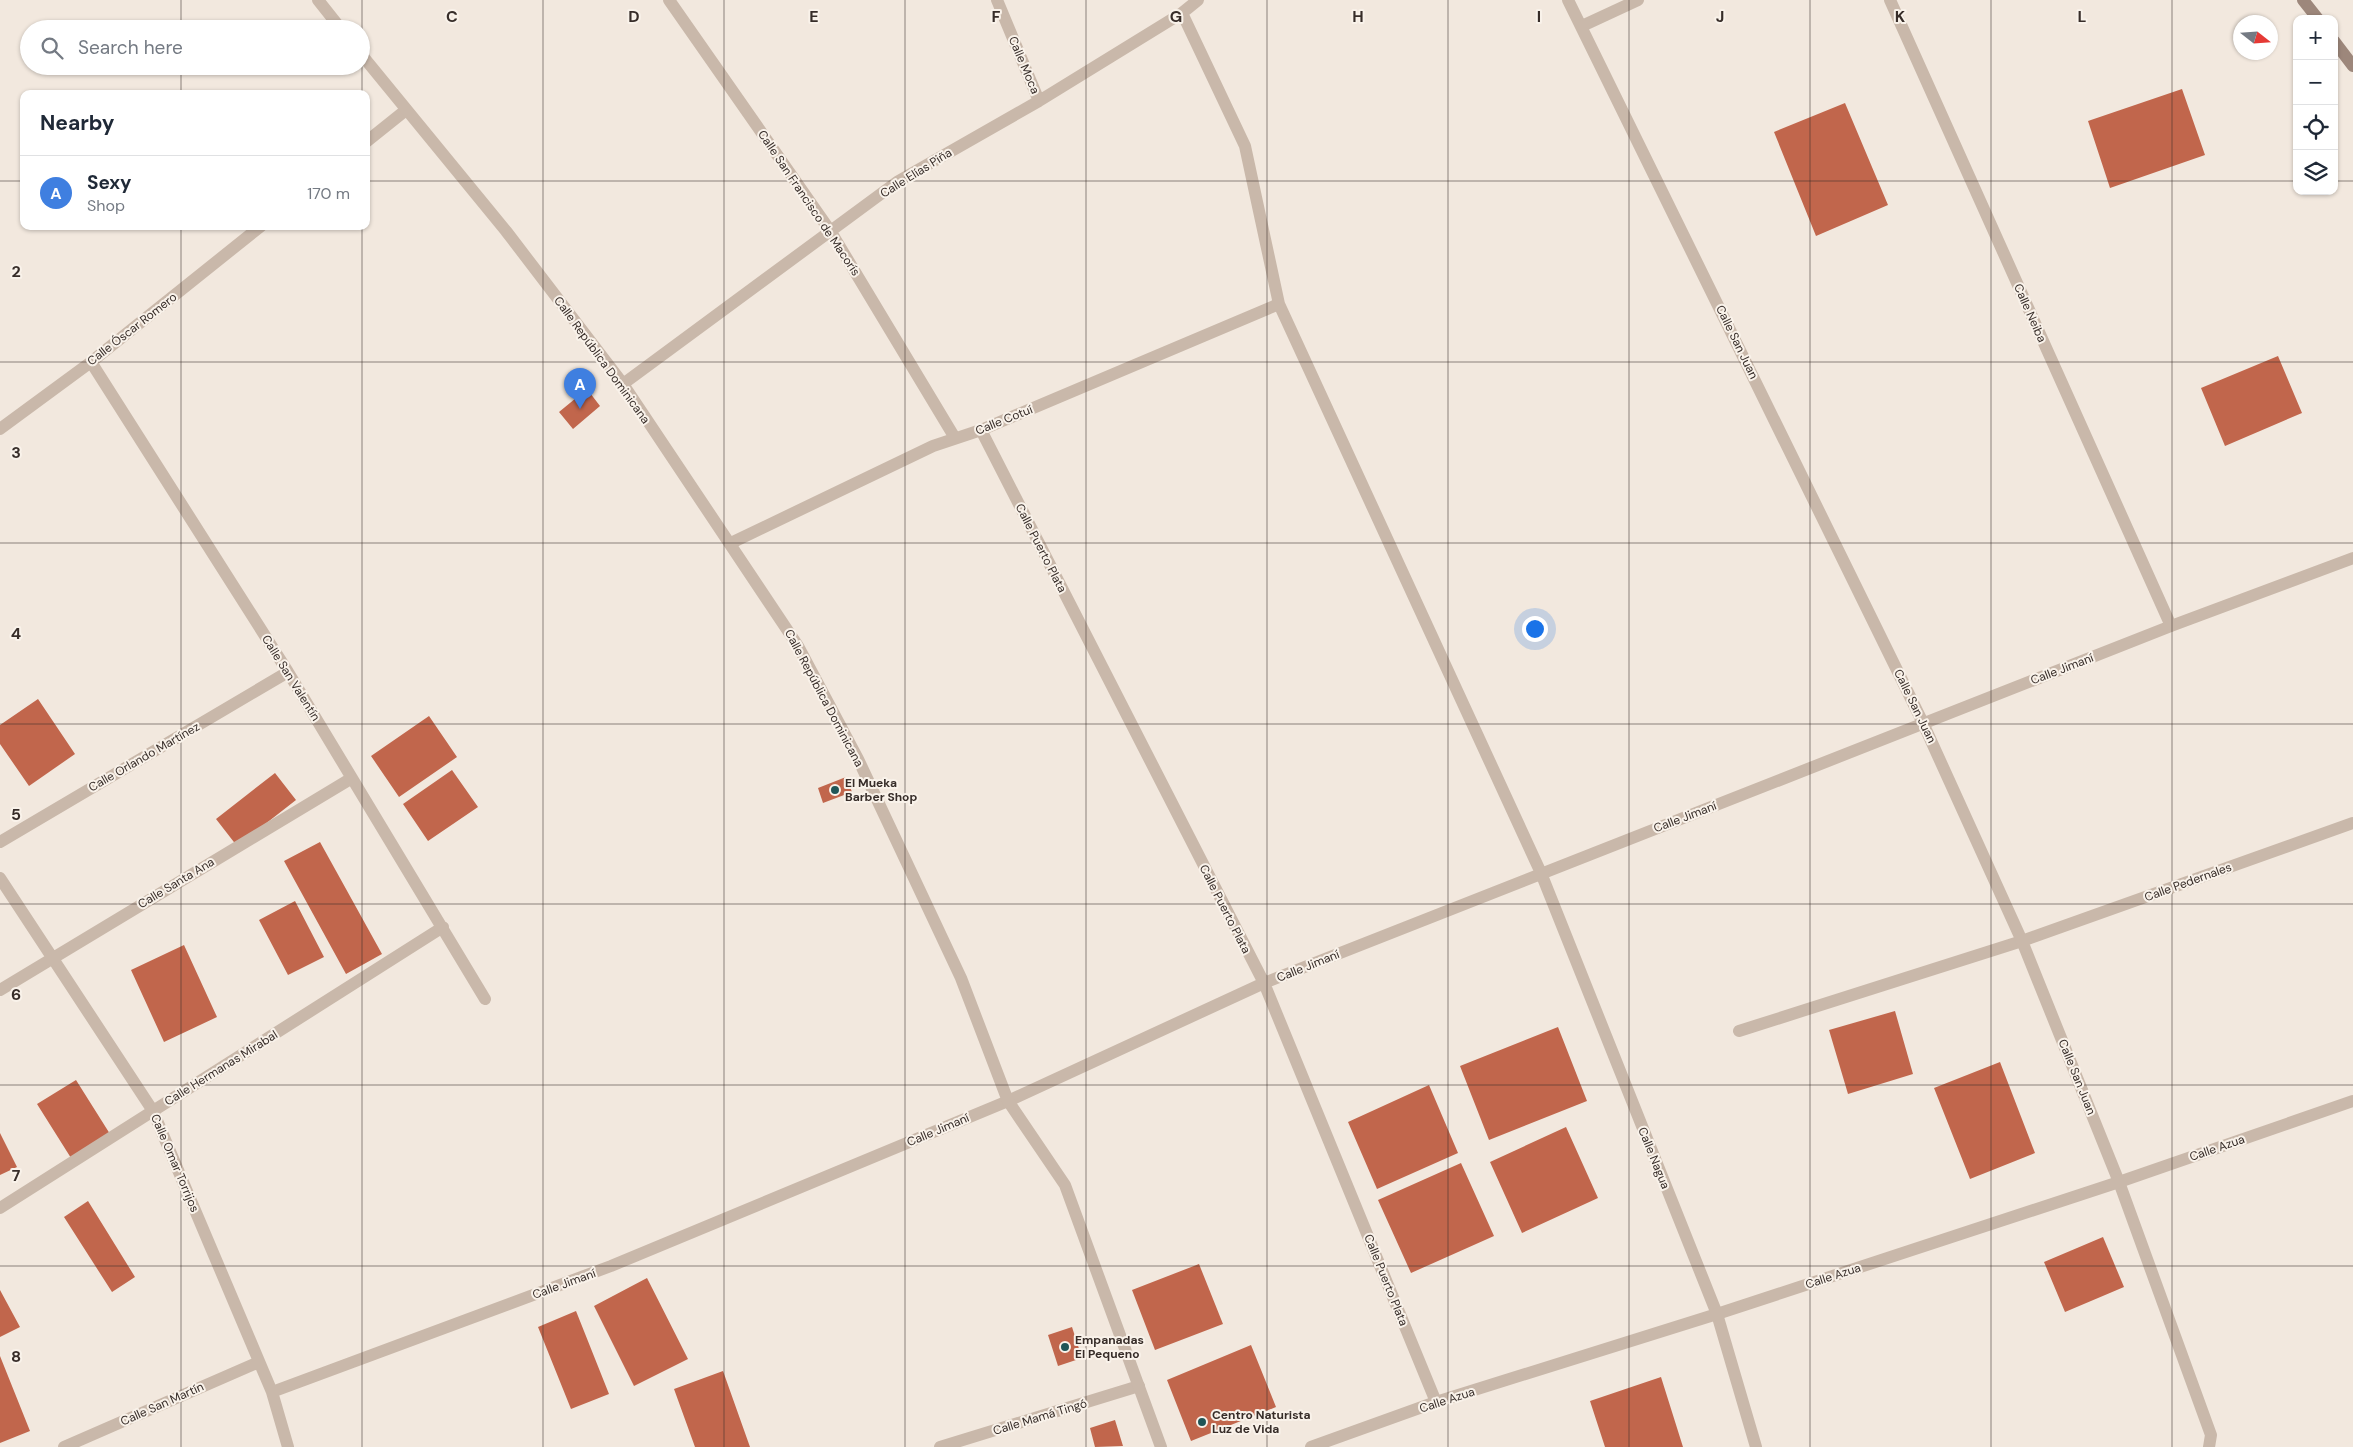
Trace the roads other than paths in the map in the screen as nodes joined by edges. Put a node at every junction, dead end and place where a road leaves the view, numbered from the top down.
1 (318, 0) edge
2 (669, 0) edge
3 (997, 0) edge
4 (1198, 0) edge
5 (1568, 0) edge
6 (1638, 0) edge
7 (1890, 0) edge
8 (2304, 0) edge
9 (1182, 13) junction
10 (2315, 15) edge
11 (334, 20) edge
12 (1582, 26) junction
13 (2338, 46) edge
14 (370, 65) edge
15 (2353, 66) edge
16 (1039, 101) junction
17 (406, 110) junction
18 (370, 139) edge
19 (256, 230) edge
20 (831, 232) junction
21 (1280, 304) junction
22 (91, 362) junction
23 (623, 384) junction
24 (0, 428) edge
25 (981, 430) junction
26 (955, 438) junction
27 (731, 543) junction
28 (2353, 558) edge
29 (2171, 626) junction
30 (288, 672) junction
31 (1923, 723) junction
32 (352, 778) junction
33 (2353, 823) edge
34 (0, 842) edge
35 (1541, 873) junction
36 (0, 878) edge
37 (443, 927) junction
38 (2022, 941) junction
39 (51, 957) junction
40 (1264, 983) junction
41 (0, 990) edge
42 (485, 999) dead end
43 (1739, 1031) dead end
44 (1008, 1101) junction
45 (2353, 1101) edge
46 (153, 1111) junction
47 (2119, 1182) junction
48 (0, 1208) edge
49 (1717, 1314) junction
50 (259, 1362) junction
51 (1139, 1386) junction
52 (272, 1392) junction
53 (1436, 1402) junction
54 (2210, 1441) edge
55 (64, 1447) edge
56 (288, 1447) edge
57 (940, 1447) edge
58 (1161, 1447) edge
59 (1311, 1447) edge
60 (1756, 1447) edge

1 - 11 street
2 - 20 street, Calle San Francisco de Macorís
3 - 16 street, Calle Moca
4 - 9 street, Calle Elías Piña
5 - 12 street, Calle San Juan
6 - 12 street
7 - 29 street, Calle Neiba
8 - 10 main road
9 - 16 street, Calle Elías Piña
9 - 21 street, Calle Nagua
12 - 31 street, Calle San Juan
13 - 15 main road
14 - 17 street, Calle República Dominicana
16 - 20 street, Calle Elías Piña
17 - 18 street
17 - 23 street, Calle República Dominicana
19 - 22 street, Calle Óscar Romero
20 - 23 street, Calle Elías Piña
20 - 26 street, Calle San Francisco de Macorís
21 - 25 street, Calle Cotuí
21 - 35 street, Calle Nagua
22 - 24 street, Calle Óscar Romero
22 - 30 street, Calle San Valentín
23 - 27 street, Calle República Dominicana
25 - 26 street, Calle Cotuí
25 - 40 street, Calle Puerto Plata
26 - 27 street, Calle Cotuí
27 - 44 street, Calle República Dominicana
28 - 29 street, Calle Jimaní
29 - 31 street, Calle Jimaní
30 - 32 street, Calle San Valentín
30 - 34 street, Calle Orlando Martínez
31 - 35 street, Calle Jimaní
31 - 38 street, Calle San Juan
32 - 37 street, Calle San Valentín
32 - 39 street, Calle Santa Ana
33 - 38 street, Calle Pedernales
35 - 40 street, Calle Jimaní
35 - 49 street, Calle Nagua
36 - 39 street, Calle Omar Torrijos
37 - 42 street, Calle San Valentín
37 - 46 street, Calle Hermanas Mirabal
38 - 43 street, Calle Pedernales
38 - 47 street, Calle San Juan
39 - 41 street, Calle Santa Ana
39 - 46 street, Calle Omar Torrijos
40 - 44 street, Calle Jimaní
40 - 53 street, Calle Puerto Plata
44 - 51 street, Calle República Dominicana
44 - 52 street, Calle Jimaní
45 - 47 street, Calle Azua
46 - 48 street, Calle Hermanas Mirabal
46 - 50 street, Calle Omar Torrijos
47 - 49 street, Calle Azua
47 - 54 street, Calle San Juan
49 - 53 street, Calle Azua
49 - 60 street, Calle Nagua
50 - 52 street, Calle Omar Torrijos
50 - 55 street, Calle San Martín
51 - 57 street, Calle Mamá Tingó
51 - 58 street, Calle República Dominicana
52 - 56 street, Calle Omar Torrijos
53 - 59 street, Calle Azua

